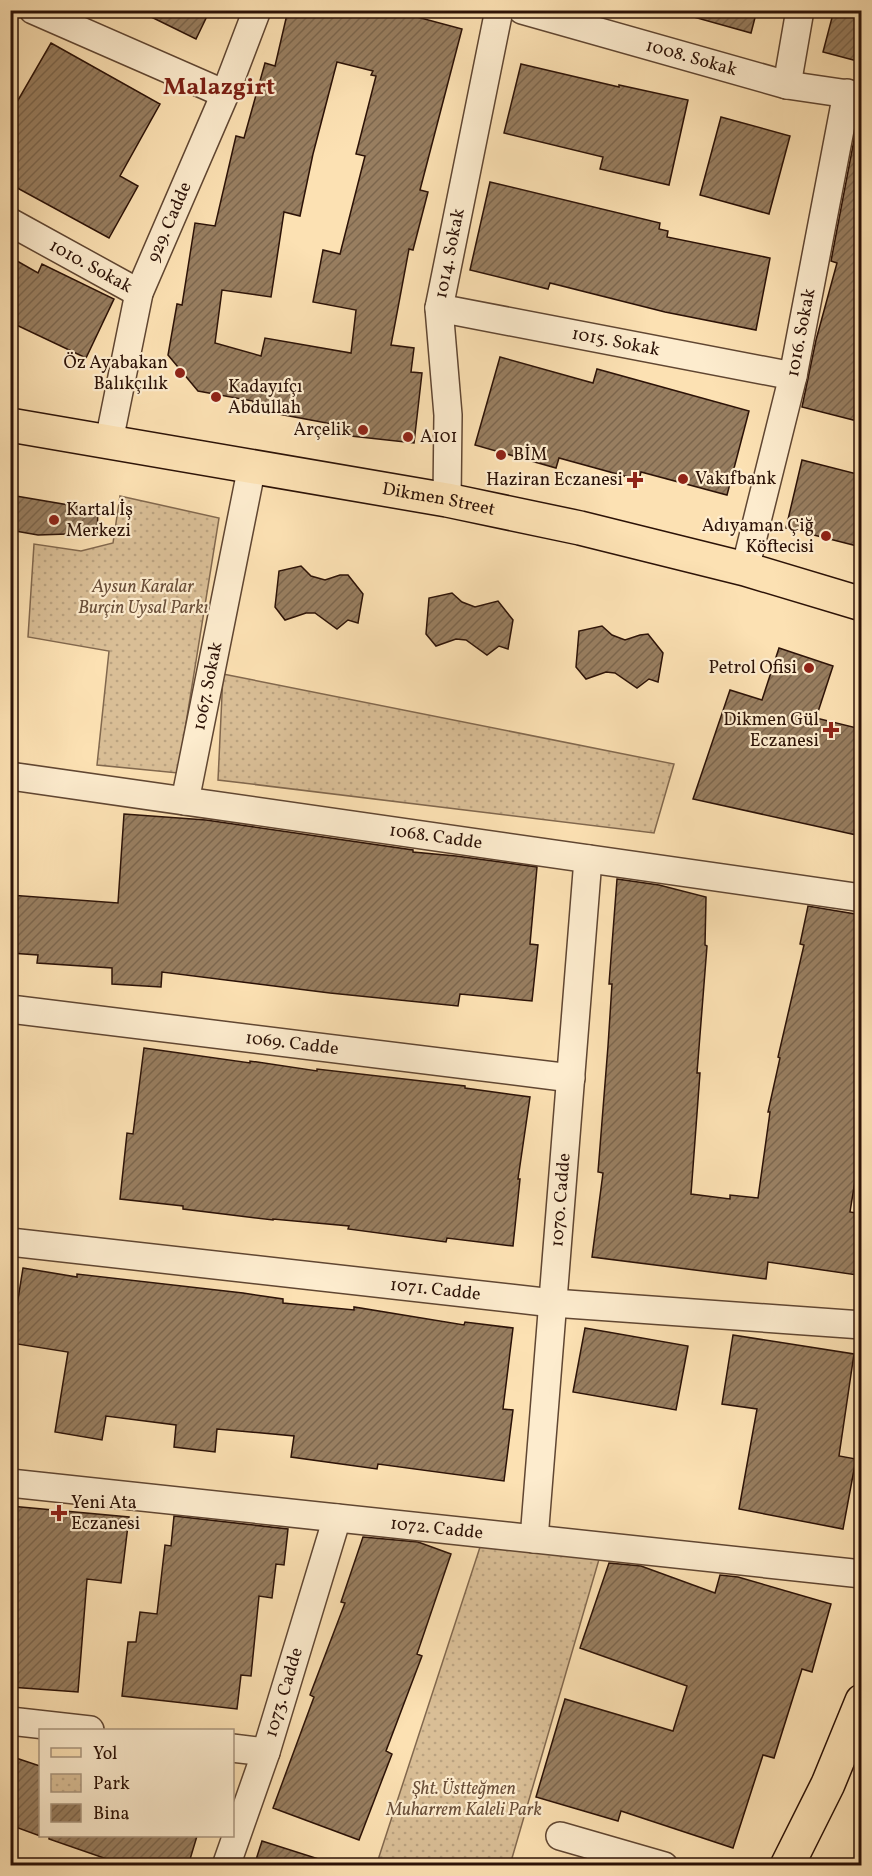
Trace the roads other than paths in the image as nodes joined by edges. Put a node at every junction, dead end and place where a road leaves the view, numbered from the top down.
1 (33, 10) edge
2 (257, 10) edge
3 (499, 10) edge
4 (522, 10) edge
5 (800, 10) edge
6 (787, 85) junction
7 (225, 94) junction
8 (854, 94) edge
9 (10, 222) edge
10 (139, 293) junction
11 (439, 308) junction
12 (793, 376) junction
13 (10, 425) edge
14 (110, 441) junction
15 (252, 466) junction
16 (447, 500) junction
17 (745, 569) junction
18 (861, 604) edge
19 (10, 776) edge
20 (185, 801) junction
21 (588, 859) junction
22 (861, 898) edge
23 (10, 1009) edge
24 (571, 1078) junction
25 (10, 1242) edge
26 (553, 1303) junction
27 (861, 1325) edge
28 (10, 1483) edge
29 (337, 1518) junction
30 (534, 1539) junction
31 (861, 1574) edge
32 (861, 1701) edge
33 (10, 1721) edge
34 (74, 1729) edge
35 (234, 1748) edge
36 (266, 1752) junction
37 (560, 1836) dead end
38 (794, 1863) edge
39 (226, 1866) edge
40 (664, 1866) edge

1 - 7 street
2 - 7 street, 929. Cadde
3 - 11 street, 1014. Sokak
4 - 6 street, 1008. Sokak
5 - 6 street
6 - 8 street, 1008. Sokak
7 - 10 street, 929. Cadde
8 - 12 street, 1016. Sokak
9 - 10 street, 1010. Sokak
10 - 14 street, 929. Cadde
11 - 12 street, 1015. Sokak
11 - 16 street, 1014. Sokak
12 - 17 street, 1016. Sokak
13 - 14 main road, Dikmen Street
14 - 15 main road, Dikmen Street
15 - 16 main road, Dikmen Street
15 - 20 street, 1067. Sokak
16 - 17 main road, Dikmen Street
17 - 18 main road, Dikmen Street
19 - 20 street, 1068. Cadde
20 - 21 street, 1068. Cadde
21 - 22 street, 1068. Cadde
21 - 24 street, 1070. Cadde
23 - 24 street, 1069. Cadde
24 - 26 street, 1070. Cadde
25 - 26 street, 1071. Cadde
26 - 27 street, 1071. Cadde
26 - 30 street, 1070. Cadde
28 - 29 street, 1072. Cadde
29 - 30 street, 1072. Cadde
29 - 36 street, 1073. Cadde
30 - 31 street, 1072. Cadde
32 - 38 main road
33 - 34 street
35 - 36 street
36 - 39 street, 1073. Cadde
37 - 40 street

